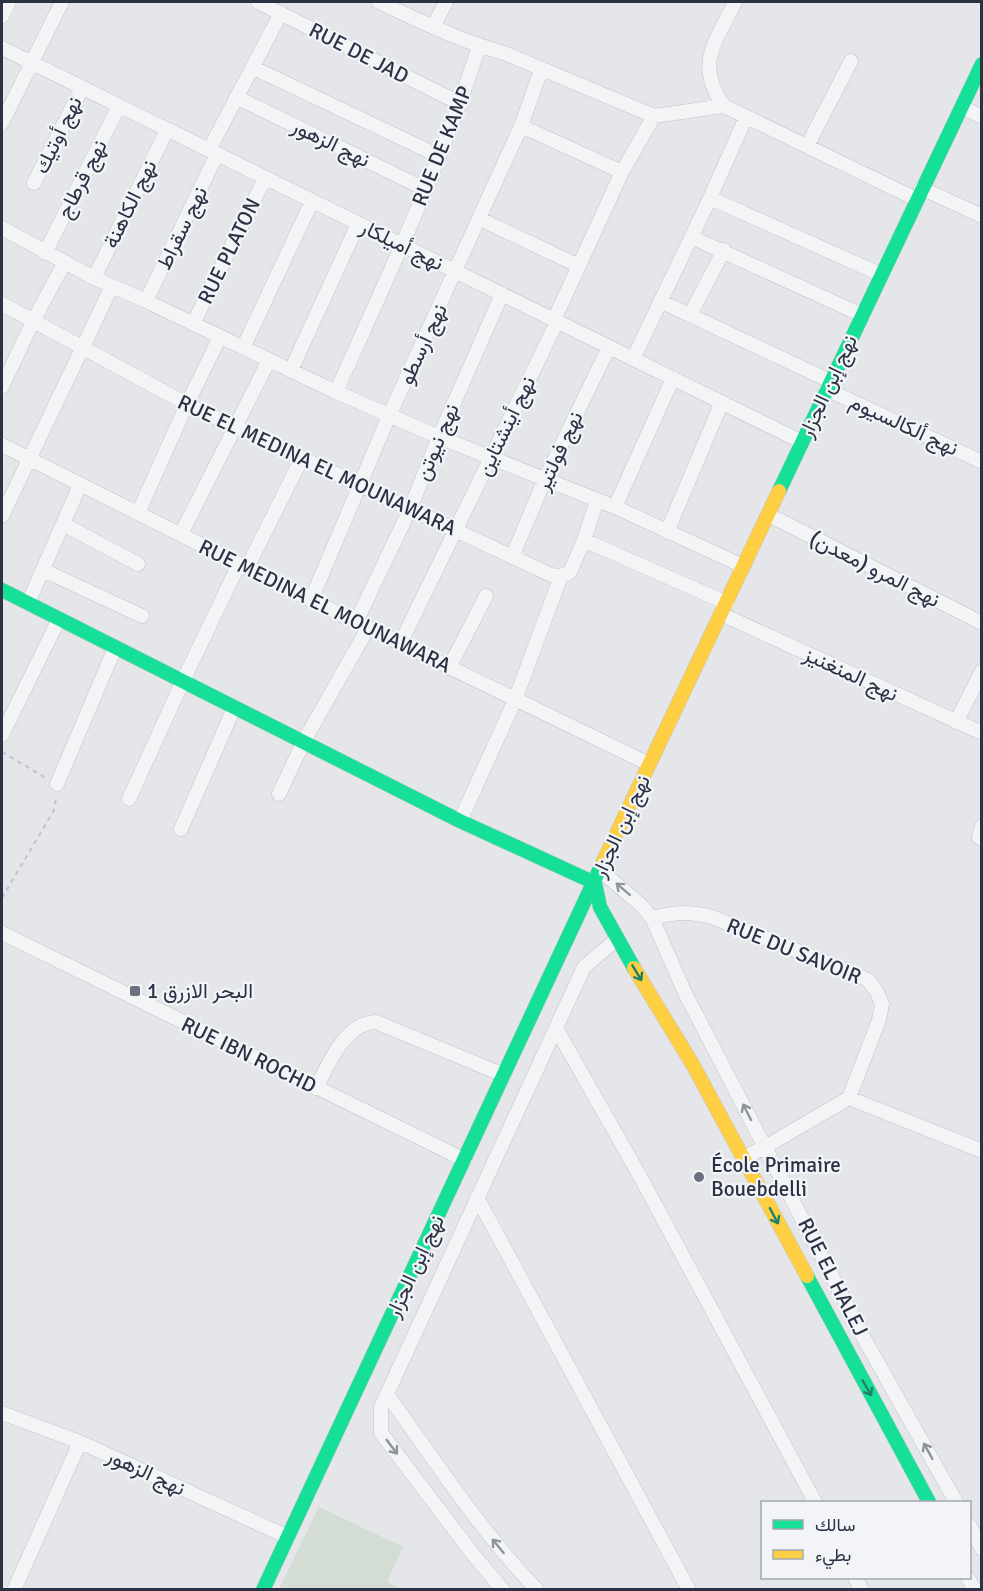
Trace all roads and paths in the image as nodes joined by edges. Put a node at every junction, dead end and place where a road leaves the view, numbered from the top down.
1 (9, 2) edge
2 (62, 2) edge
3 (258, 2) edge
4 (379, 2) edge
5 (446, 2) edge
6 (735, 2) edge
7 (281, 13) junction
8 (2, 16) edge
9 (433, 27) junction
10 (479, 46) junction
11 (2, 48) edge
12 (30, 62) junction
13 (851, 62) dead end
14 (981, 64) edge
15 (252, 67) junction
16 (541, 70) junction
17 (82, 88) junction
18 (237, 97) junction
19 (460, 104) junction
20 (119, 106) junction
21 (724, 106) junction
22 (962, 107) junction
23 (654, 116) junction
24 (746, 117) junction
25 (981, 117) edge
26 (2, 123) edge
27 (521, 126) junction
28 (167, 130) junction
29 (807, 146) junction
30 (213, 152) junction
31 (439, 156) junction
32 (622, 172) junction
33 (265, 178) junction
34 (34, 183) dead end
35 (425, 189) junction
36 (919, 193) junction
37 (710, 198) junction
38 (312, 201) junction
39 (981, 216) edge
40 (480, 219) junction
41 (358, 224) junction
42 (2, 228) edge
43 (691, 237) junction
44 (401, 245) junction
45 (724, 250) junction
46 (45, 253) junction
47 (65, 262) junction
48 (579, 266) junction
49 (456, 272) junction
50 (880, 274) junction
51 (94, 278) junction
52 (112, 286) junction
53 (502, 294) junction
54 (146, 301) junction
55 (660, 301) junction
56 (2, 304) edge
57 (690, 315) junction
58 (862, 315) junction
59 (33, 321) junction
60 (556, 321) junction
61 (193, 324) junction
62 (220, 337) junction
63 (609, 347) junction
64 (243, 348) junction
65 (83, 350) junction
66 (633, 359) junction
67 (269, 360) junction
68 (291, 370) junction
69 (673, 378) junction
70 (828, 385) junction
71 (2, 387) edge
72 (336, 392) junction
73 (722, 402) junction
74 (187, 404) junction
75 (389, 416) junction
76 (234, 427) junction
77 (439, 437) junction
78 (802, 442) junction
79 (2, 445) edge
80 (302, 458) junction
81 (490, 458) junction
82 (27, 459) junction
83 (981, 462) edge
84 (545, 479) junction
85 (80, 485) junction
86 (360, 486) junction
87 (597, 500) junction
88 (615, 507) junction
89 (410, 509) junction
90 (138, 513) junction
91 (769, 515) junction
92 (2, 516) edge
93 (63, 524) junction
94 (456, 531) junction
95 (667, 532) junction
96 (181, 534) junction
97 (584, 540) junction
98 (512, 557) junction
99 (138, 564) dead end
100 (243, 566) junction
101 (742, 566) junction
102 (43, 570) junction
103 (561, 576) junction
104 (3, 596) edge
105 (486, 596) dead end
106 (311, 600) junction
107 (28, 603) junction
108 (724, 608) junction
109 (142, 616) dead end
110 (59, 619) junction
111 (981, 623) edge
112 (362, 625) junction
113 (400, 644) junction
114 (115, 648) junction
115 (449, 668) junction
116 (981, 671) edge
117 (182, 682) junction
118 (515, 700) junction
119 (234, 708) junction
120 (956, 722) junction
121 (981, 733) edge
122 (2, 735) edge
123 (304, 741) junction
124 (2, 752) edge
125 (649, 764) junction
126 (57, 784) junction
127 (279, 794) dead end
128 (129, 800) dead end
129 (460, 821) junction
130 (981, 826) edge
131 (180, 829) dead end
132 (981, 839) edge
133 (597, 877) junction
134 (2, 898) edge
135 (652, 918) junction
136 (2, 933) edge
137 (617, 939) junction
138 (556, 1028) junction
139 (504, 1075) junction
140 (316, 1088) junction
141 (849, 1098) junction
142 (765, 1147) junction
143 (981, 1151) edge
144 (742, 1158) junction
145 (465, 1160) junction
146 (477, 1197) junction
147 (387, 1394) junction
148 (2, 1413) edge
149 (80, 1442) junction
150 (814, 1501) edge
151 (928, 1501) edge
152 (955, 1501) edge
153 (973, 1530) edge
154 (288, 1537) junction
155 (981, 1549) edge
156 (14, 1590) edge
157 (263, 1590) edge
158 (502, 1590) edge
159 (537, 1590) edge
160 (690, 1590) edge

1 - 8 street
2 - 12 street
3 - 7 street, RUE DE JAD
4 - 9 street
5 - 9 street
6 - 21 street
7 - 15 street, نهج سقراط
7 - 19 street, RUE DE JAD
9 - 10 street
10 - 16 street
10 - 19 street, RUE DE KAMP
11 - 12 street, نهج أميلكار
12 - 17 street, نهج أميلكار
12 - 26 street
13 - 29 street
14 - 22 street, نهج إبن الجزار
15 - 18 street, نهج سقراط
15 - 31 street
16 - 23 street
16 - 27 street, نهج أرسطو
17 - 20 street, نهج أميلكار
17 - 34 street, نهج أوتيك
18 - 30 street, نهج سقراط
18 - 35 street, نهج الزهور
19 - 31 street, RUE DE KAMP
20 - 28 street, نهج أميلكار
20 - 46 street, نهج قرطاج
21 - 23 street
21 - 24 street
22 - 25 street
22 - 36 street, نهج إبن الجزار
23 - 32 street, نهج أينشتاين
24 - 29 street
24 - 37 street
27 - 32 street
27 - 40 street, نهج أرسطو
28 - 30 street, نهج أميلكار
28 - 51 street, نهج الكاهنة
29 - 36 street
30 - 33 street, نهج أميلكار
30 - 54 street, نهج سقراط
31 - 35 street, RUE DE KAMP
32 - 48 street, نهج أينشتاين
33 - 38 street, نهج أميلكار
33 - 61 street, RUE PLATON
35 - 44 street, RUE DE KAMP
36 - 39 street
36 - 50 street, نهج إبن الجزار
37 - 43 street
37 - 50 street
38 - 41 street, نهج أميلكار
38 - 64 street
40 - 48 street
40 - 49 street, نهج أرسطو
41 - 44 street, نهج أميلكار
41 - 68 street
42 - 46 street
43 - 45 street
43 - 55 street
44 - 49 street, نهج أميلكار
44 - 72 street, RUE DE KAMP
45 - 57 street
45 - 58 street
46 - 47 street
47 - 51 street
47 - 59 street
48 - 60 street, نهج أينشتاين
49 - 53 street, نهج أميلكار
49 - 75 street, نهج أرسطو
50 - 58 street, نهج إبن الجزار
51 - 52 street
52 - 54 street
52 - 65 street
53 - 60 street, نهج أميلكار
53 - 77 street, نهج نيوتن
54 - 61 street
55 - 57 street, نهج ألكالسيوم
55 - 66 street
56 - 59 street, RUE EL MEDINA EL MOUNAWARA
57 - 70 street, نهج ألكالسيوم
58 - 70 street, نهج إبن الجزار
59 - 65 street, RUE EL MEDINA EL MOUNAWARA
59 - 71 street
60 - 63 street, نهج أميلكار
60 - 81 street, نهج أينشتاين
61 - 62 street
62 - 64 street
62 - 74 street
63 - 66 street, نهج أميلكار
63 - 84 street, نهج فولتير
64 - 67 street
65 - 74 street, RUE EL MEDINA EL MOUNAWARA
65 - 82 street
66 - 69 street, نهج أميلكار
67 - 68 street
67 - 76 street
68 - 72 street
69 - 73 street, نهج أميلكار
69 - 88 street
70 - 78 street, نهج إبن الجزار
70 - 83 street, نهج ألكالسيوم
72 - 75 street
73 - 78 street, نهج أميلكار
73 - 95 street
74 - 76 street, RUE EL MEDINA EL MOUNAWARA
74 - 90 street
75 - 77 street
75 - 86 street, نهج أرسطو
76 - 80 street, RUE EL MEDINA EL MOUNAWARA
76 - 96 street
77 - 81 street
77 - 89 street, نهج نيوتن
78 - 91 street, نهج إبن الجزار
79 - 82 street, RUE MEDINA EL MOUNAWARA
80 - 86 street, RUE EL MEDINA EL MOUNAWARA
80 - 100 street
81 - 84 street
81 - 94 street, نهج أينشتاين
82 - 85 street, RUE MEDINA EL MOUNAWARA
82 - 92 street
84 - 87 street
84 - 98 street, نهج فولتير
85 - 90 street, RUE MEDINA EL MOUNAWARA
85 - 93 street
86 - 89 street, RUE EL MEDINA EL MOUNAWARA
86 - 106 street, نهج أرسطو
87 - 88 street
87 - 97 street
88 - 95 street
89 - 94 street, RUE EL MEDINA EL MOUNAWARA
89 - 112 street, نهج نيوتن
90 - 96 street, RUE MEDINA EL MOUNAWARA
91 - 101 street, نهج إبن الجزار
91 - 111 street, نهج المرو (معدن)
93 - 99 street
93 - 102 street
94 - 98 street, RUE EL MEDINA EL MOUNAWARA
94 - 113 street, نهج أينشتاين
95 - 101 street
96 - 100 street, RUE MEDINA EL MOUNAWARA
97 - 103 street
97 - 108 street, نهج المنغنيز
98 - 103 street, RUE EL MEDINA EL MOUNAWARA
100 - 106 street, RUE MEDINA EL MOUNAWARA
100 - 117 street
101 - 108 street, نهج إبن الجزار
102 - 107 street
102 - 109 street
103 - 118 street
104 - 107 street
105 - 115 street
106 - 112 street, RUE MEDINA EL MOUNAWARA
107 - 110 street
108 - 120 street, نهج المنغنيز
108 - 125 street, نهج إبن الجزار
110 - 114 street
110 - 122 street
112 - 113 street, RUE MEDINA EL MOUNAWARA
112 - 123 street, نهج نيوتن
113 - 115 street, RUE MEDINA EL MOUNAWARA
114 - 117 street
114 - 126 street
115 - 118 street, RUE MEDINA EL MOUNAWARA
116 - 120 street
117 - 119 street
117 - 128 street
118 - 125 street, RUE MEDINA EL MOUNAWARA
118 - 129 street
119 - 123 street
119 - 131 street
120 - 121 street, نهج المنغنيز
123 - 127 street, نهج نيوتن
123 - 129 street
124 - 126 path
125 - 133 street, نهج إبن الجزار
126 - 134 path
129 - 133 street
130 - 132 street
135 -> 133 street, RUE EL HALEJ
133 - 137 street, RUE EL HALEJ
133 - 139 street, نهج إبن الجزار
135 - 141 street, RUE DU SAVOIR
142 -> 135 street, RUE EL HALEJ
136 - 140 street, RUE IBN ROCHD
137 - 138 street
137 -> 144 street, RUE EL HALEJ
138 - 146 street
138 - 150 street
139 - 140 street
139 - 145 street, نهج إبن الجزار
140 - 145 street, RUE IBN ROCHD
141 - 142 street
141 - 143 street
142 - 144 street
152 -> 142 street, RUE EL HALEJ
144 -> 151 street, RUE EL HALEJ
145 - 154 street, نهج إبن الجزار
146 - 147 street
146 - 160 street
147 -> 158 street
159 -> 147 street
148 - 149 street, نهج الزهور
149 - 154 street, نهج الزهور
149 - 156 street
153 - 155 street
154 - 157 street, نهج إبن الجزار

